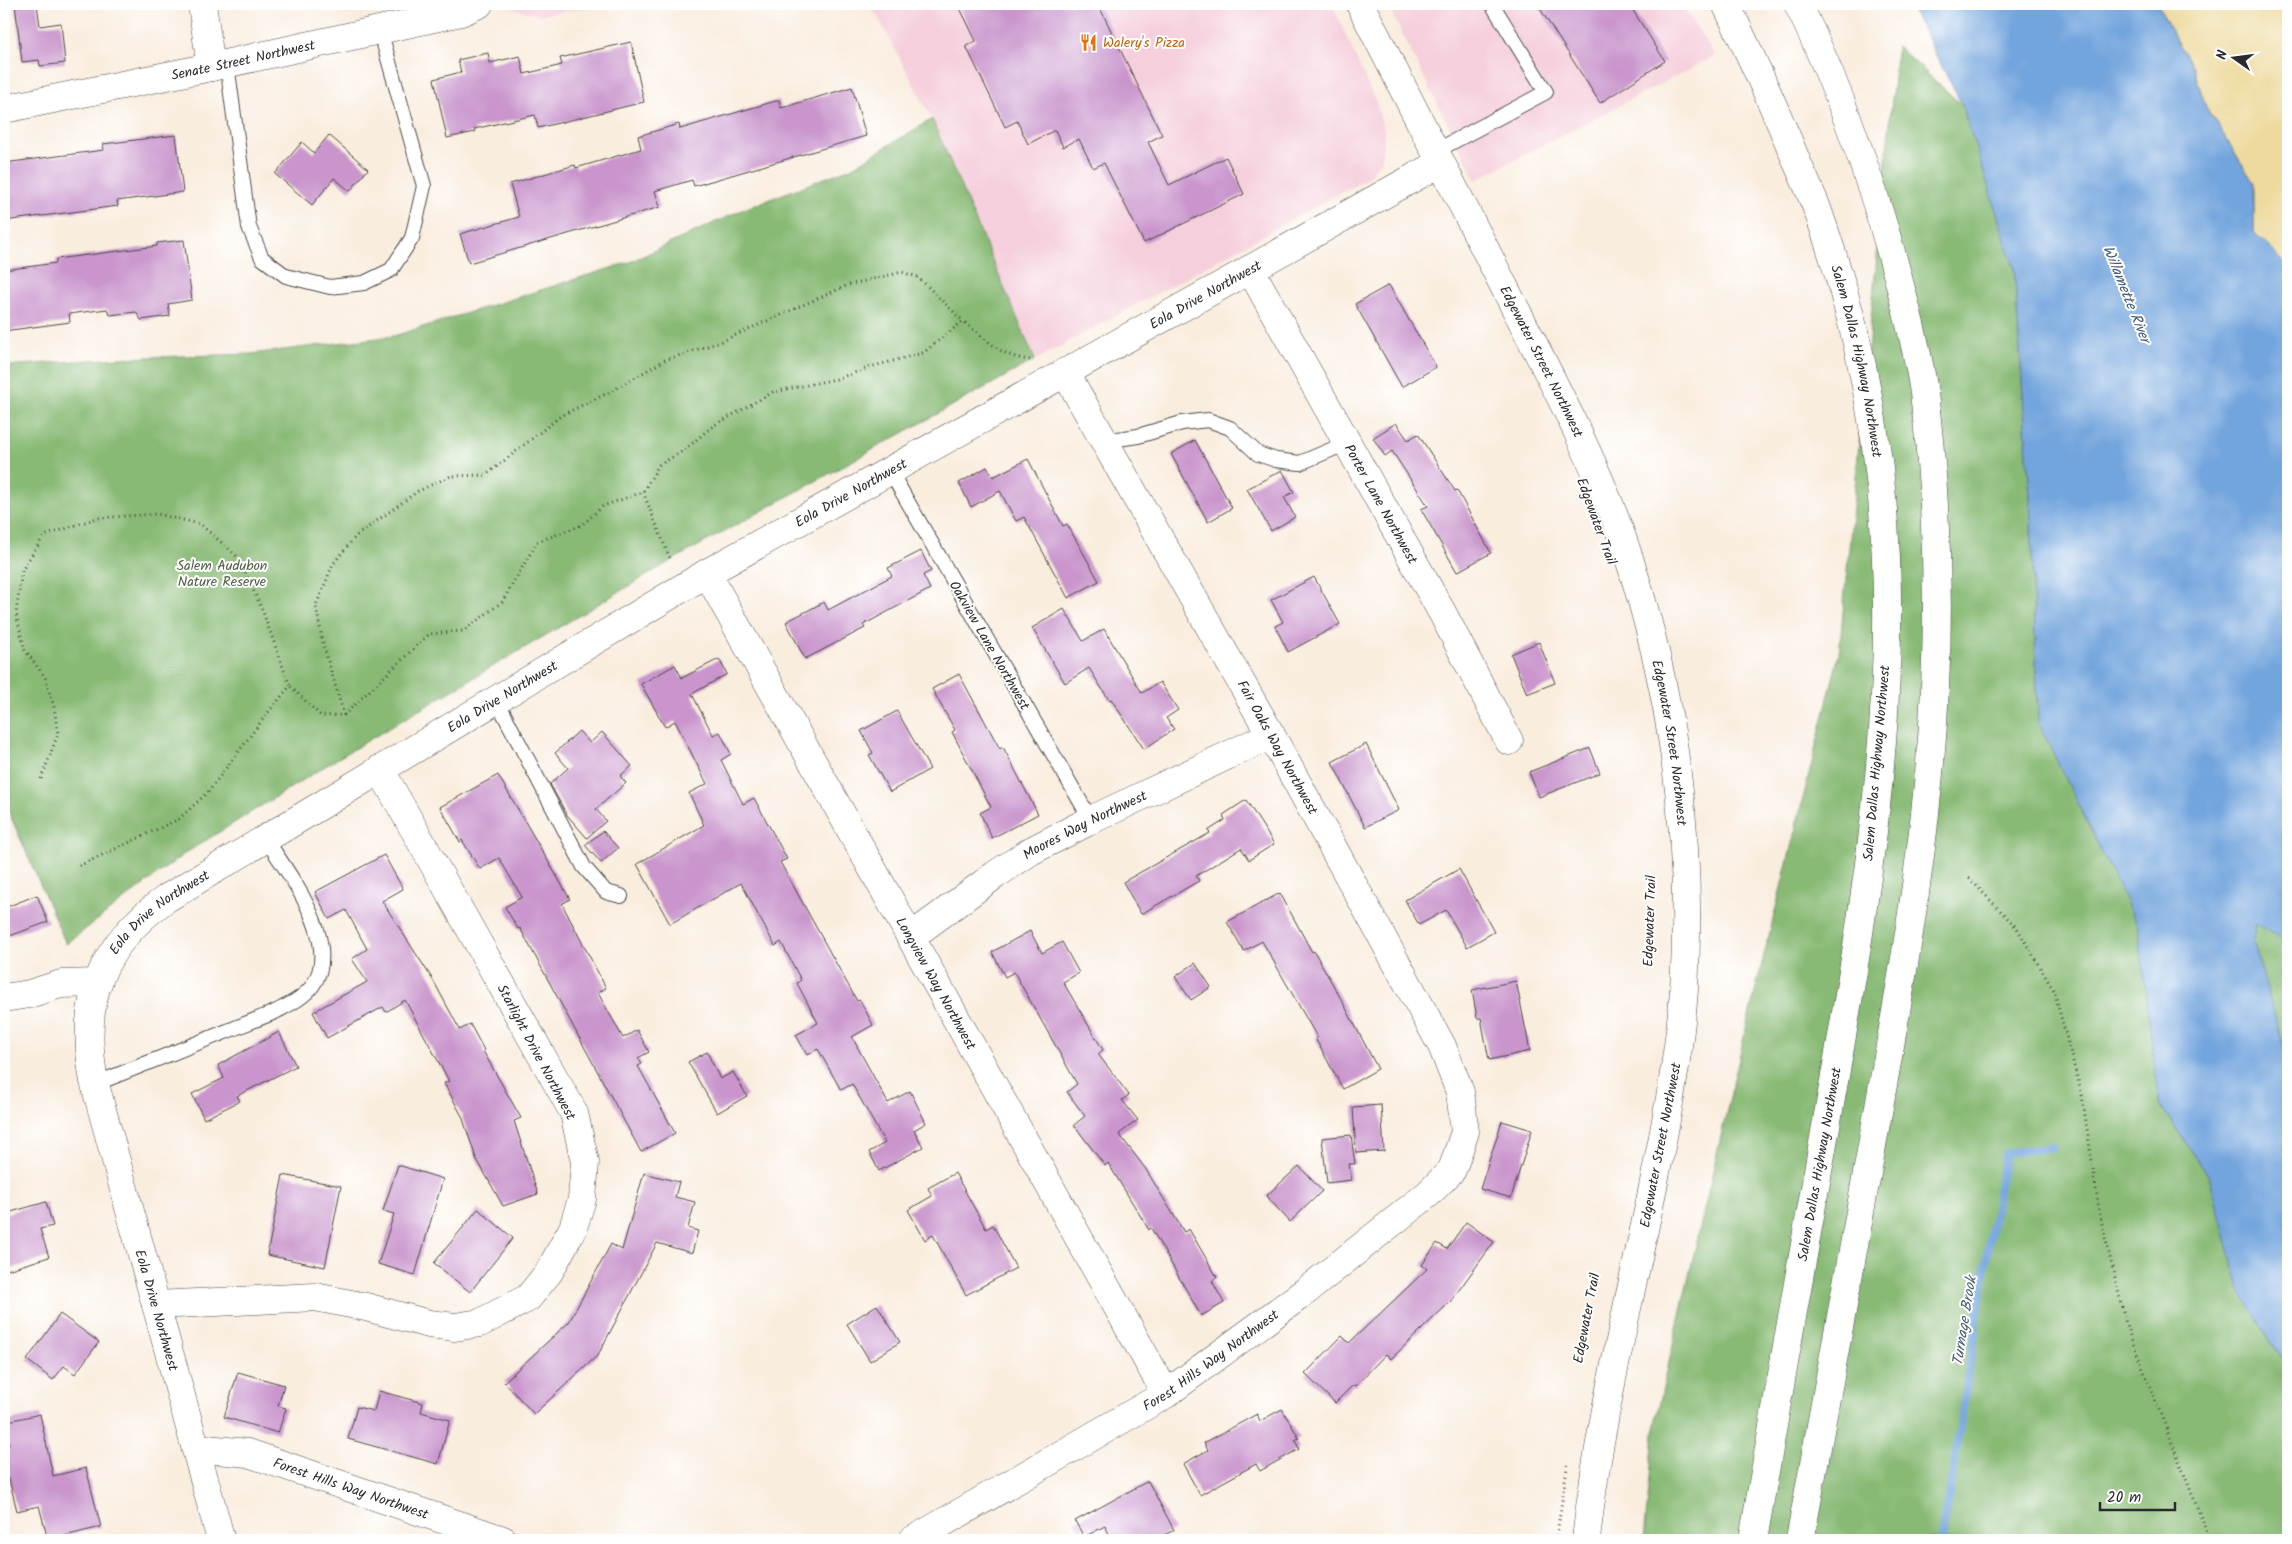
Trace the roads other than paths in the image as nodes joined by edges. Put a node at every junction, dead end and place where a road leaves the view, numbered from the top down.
1 (202, 4) edge
2 (479, 4) edge
3 (1360, 4) edge
4 (1492, 4) edge
5 (1726, 4) edge
6 (1798, 4) edge
7 (380, 30) junction
8 (219, 65) junction
9 (4, 109) edge
10 (1437, 157) junction
11 (1250, 269) junction
12 (1065, 372) junction
13 (1104, 441) junction
14 (1347, 443) junction
15 (890, 470) junction
16 (707, 573) junction
17 (496, 699) junction
18 (1271, 734) junction
19 (1509, 741) dead end
20 (380, 769) junction
21 (1091, 820) junction
22 (266, 839) junction
23 (621, 896) dead end
24 (912, 936) junction
25 (98, 983) junction
26 (4, 998) edge
27 (95, 1084) junction
28 (1465, 1132) joint
29 (156, 1305) junction
30 (1166, 1394) junction
31 (196, 1448) junction
32 (221, 1540) edge
33 (503, 1540) edge
34 (913, 1540) edge
35 (1586, 1540) edge
36 (1753, 1540) edge
37 (1800, 1540) edge

1 - 8 main road
2 - 7 main road, Senate Street Northwest
3 - 10 main road, Edgewater Street Northwest
4 - 10 lane
5 - 36 main road, Salem Dallas Highway Northwest
6 - 37 main road
7 - 8 main road, Senate Street Northwest
7 - 8 lane
8 - 9 main road, Senate Street Northwest
10 - 11 main road, Eola Drive Northwest
10 - 35 main road, Edgewater Street Northwest
11 - 12 main road, Eola Drive Northwest
11 - 14 main road, Porter Lane Northwest
12 - 13 main road, Fair Oaks Way Northwest
12 - 15 main road, Eola Drive Northwest
13 - 14 lane
13 - 18 main road, Fair Oaks Way Northwest
14 - 19 main road, Porter Lane Northwest
15 - 16 main road, Eola Drive Northwest
15 - 21 lane, Oakview Lane Northwest
16 - 17 main road, Eola Drive Northwest
16 - 24 main road, Longview Way Northwest
17 - 20 main road, Eola Drive Northwest
17 - 23 lane
18 - 21 main road, Moores Way Northwest
18 - 28 main road, Fair Oaks Way Northwest
20 - 22 main road, Eola Drive Northwest
20 - 29 main road, Starlight Drive Northwest
21 - 24 main road, Moores Way Northwest
22 - 25 main road, Eola Drive Northwest
22 - 27 lane
24 - 30 main road, Longview Way Northwest
25 - 26 main road
25 - 27 main road, Eola Drive Northwest
27 - 29 main road, Eola Drive Northwest
28 - 30 main road, Forest Hills Way Northwest
29 - 31 main road, Eola Drive Northwest
30 - 34 main road, Forest Hills Way Northwest
31 - 32 main road, Eola Drive Northwest
31 - 33 main road, Forest Hills Way Northwest

